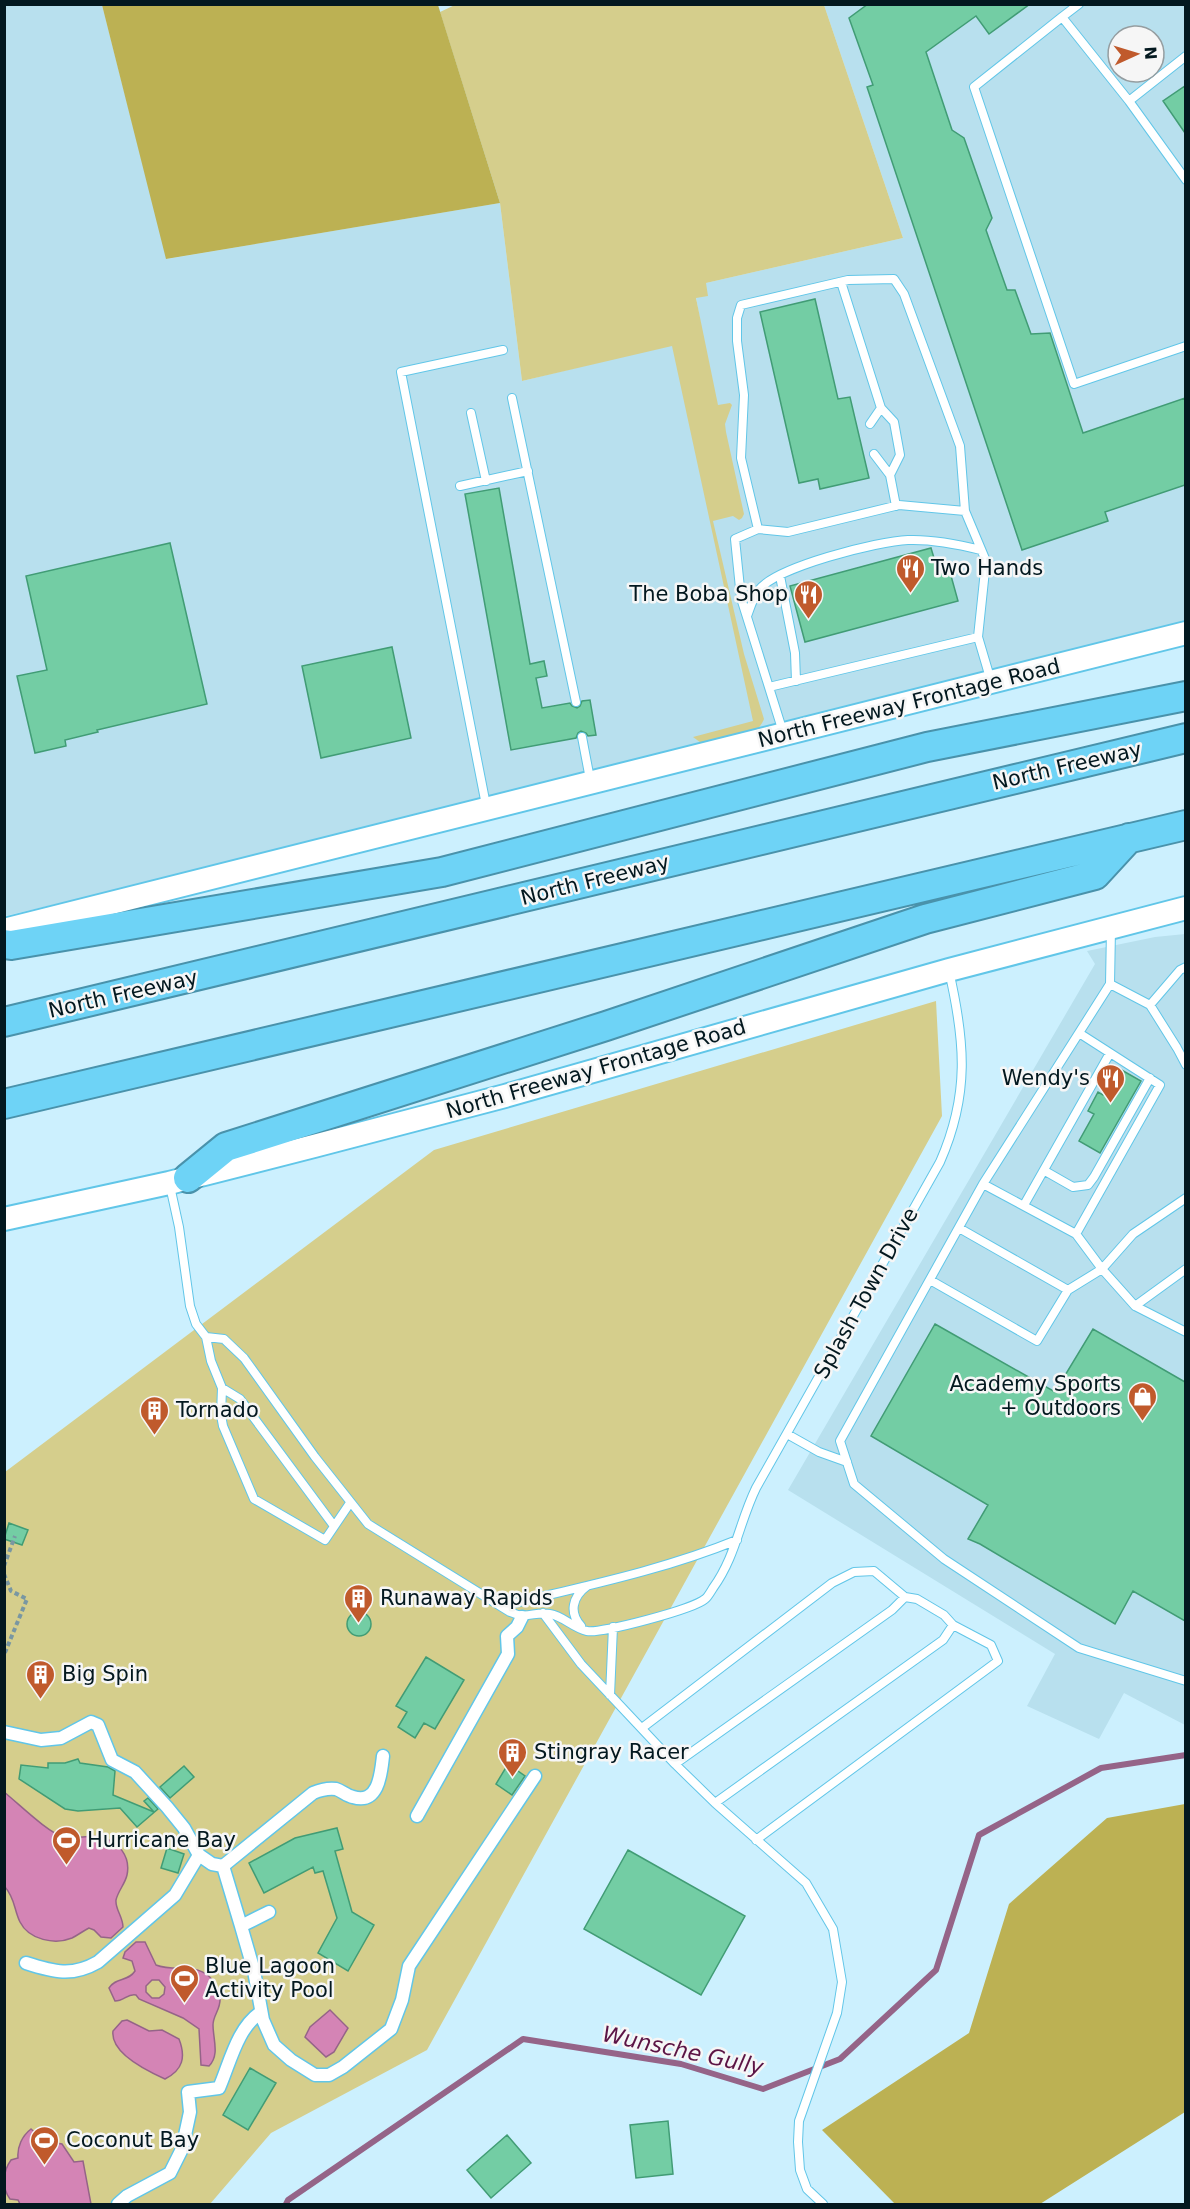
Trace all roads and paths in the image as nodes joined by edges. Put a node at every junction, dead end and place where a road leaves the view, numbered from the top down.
1 (1079, 4) edge
2 (1062, 17) junction
3 (1185, 56) edge
4 (1129, 101) junction
5 (1185, 180) edge
6 (841, 282) junction
7 (1185, 346) edge
8 (503, 350) dead end
9 (512, 399) dead end
10 (881, 408) junction
11 (471, 413) dead end
12 (870, 424) dead end
13 (874, 454) dead end
14 (528, 471) junction
15 (890, 475) junction
16 (486, 481) junction
17 (460, 486) dead end
18 (896, 506) junction
19 (965, 511) junction
20 (758, 529) junction
21 (981, 550) junction
22 (780, 576) junction
23 (747, 616) junction
24 (1185, 633) edge
25 (978, 637) junction
26 (796, 681) junction
27 (991, 682) junction
28 (769, 687) junction
29 (1185, 696) edge
30 (576, 702) dead end
31 (784, 735) junction
32 (582, 737) dead end
33 (1185, 738) edge
34 (591, 784) junction
35 (487, 810) junction
36 (1185, 825) edge
37 (1129, 838) junction
38 (1185, 908) edge
39 (1111, 928) junction
40 (4, 930) edge
41 (4, 944) edge
42 (1185, 967) edge
43 (949, 970) junction
44 (1110, 984) junction
45 (1150, 1005) junction
46 (4, 1023) edge
47 (1079, 1033) junction
48 (1177, 1048) junction
49 (1185, 1052) edge
50 (1110, 1053) junction
51 (1185, 1065) edge
52 (1149, 1078) junction
53 (4, 1104) edge
54 (1045, 1171) junction
55 (179, 1180) junction
56 (983, 1184) junction
57 (1185, 1198) edge
58 (1024, 1205) junction
59 (4, 1219) edge
60 (959, 1228) junction
61 (1076, 1234) junction
62 (1102, 1269) junction
63 (1185, 1269) edge
64 (930, 1280) junction
65 (1068, 1290) junction
66 (1135, 1306) junction
67 (1185, 1332) edge
68 (206, 1337) junction
69 (222, 1388) junction
70 (787, 1434) junction
71 (847, 1462) junction
72 (350, 1503) junction
73 (334, 1526) junction
74 (15, 1536) dead end
75 (737, 1540) junction
76 (4, 1566) edge
77 (4, 1574) edge
78 (591, 1584) junction
79 (481, 1595) junction
80 (905, 1597) junction
81 (543, 1613) junction
82 (522, 1617) junction
83 (953, 1625) junction
84 (613, 1627) junction
85 (585, 1630) junction
86 (4, 1655) edge
87 (1185, 1681) edge
88 (610, 1695) junction
89 (642, 1728) junction
90 (4, 1732) edge
91 (383, 1756) dead end
92 (675, 1764) junction
93 (535, 1776) dead end
94 (715, 1803) junction
95 (417, 1816) dead end
96 (756, 1840) junction
97 (199, 1855) junction
98 (223, 1866) junction
99 (268, 1912) dead end
100 (242, 1926) junction
101 (26, 1963) dead end
102 (261, 2012) junction
103 (118, 2205) edge
104 (823, 2205) edge

1 - 2 lane
2 - 4 lane
2 - 7 lane
3 - 4 lane
4 - 5 lane
6 - 10 lane
6 - 19 lane
6 - 20 lane
8 - 35 lane
9 - 14 lane
10 - 12 lane
10 - 15 lane
11 - 16 lane
13 - 15 lane
14 - 16 lane
14 - 30 lane
15 - 18 lane
16 - 17 lane
18 - 19 lane
18 - 20 lane
19 - 21 lane
20 - 23 lane
21 - 22 lane
21 - 25 lane
22 - 23 lane
22 - 26 lane
23 - 28 lane
24 - 27 main road, North Freeway Frontage Road
25 - 26 lane
25 - 27 lane
26 - 28 lane
27 - 31 main road, North Freeway Frontage Road
28 - 31 lane
29 - 41 highway
31 - 34 main road, North Freeway Frontage Road
32 - 34 lane
33 - 46 highway, North Freeway
34 - 35 main road, North Freeway Frontage Road
35 - 40 main road, North Freeway Frontage Road
36 - 37 highway
37 - 53 highway
37 - 55 highway
38 - 39 main road, North Freeway Frontage Road
39 - 43 main road, North Freeway Frontage Road
39 - 44 lane
42 - 45 lane
43 - 55 main road, North Freeway Frontage Road
43 - 70 lane, Splash Town Drive
44 - 45 lane
44 - 47 lane
45 - 48 lane
47 - 50 lane
47 - 56 lane
48 - 49 lane
48 - 51 lane
50 - 52 lane
50 - 54 lane
52 - 54 lane
52 - 61 lane
54 - 58 lane
55 - 59 main road, North Freeway Frontage Road
55 - 68 lane
56 - 58 lane
56 - 60 lane
57 - 62 lane
58 - 61 lane
60 - 64 lane
60 - 65 lane
61 - 62 lane
62 - 65 lane
62 - 66 lane
63 - 66 lane
64 - 65 lane
64 - 71 lane
66 - 67 lane
68 - 69 lane
68 - 72 lane
69 - 73 lane
69 - 73 lane
70 - 71 lane
70 - 75 lane, Splash Town Drive
71 - 87 lane
72 - 73 lane
72 - 79 lane
74 - 76 path
75 - 78 lane
75 - 84 lane, Splash Town Drive
77 - 86 path
78 - 79 lane
78 - 85 lane
79 - 82 lane
80 - 83 lane
80 - 89 lane
80 - 92 lane
81 - 82 lane
81 - 85 lane
81 - 88 lane
82 - 95 street
83 - 94 lane
83 - 96 lane
84 - 85 lane
84 - 88 lane
88 - 89 lane
89 - 92 lane
90 - 97 street
91 - 98 street
92 - 94 lane
93 - 102 street
94 - 96 lane
96 - 104 lane
97 - 98 street
97 - 101 street
98 - 100 street
99 - 100 street
100 - 102 street
102 - 103 street

